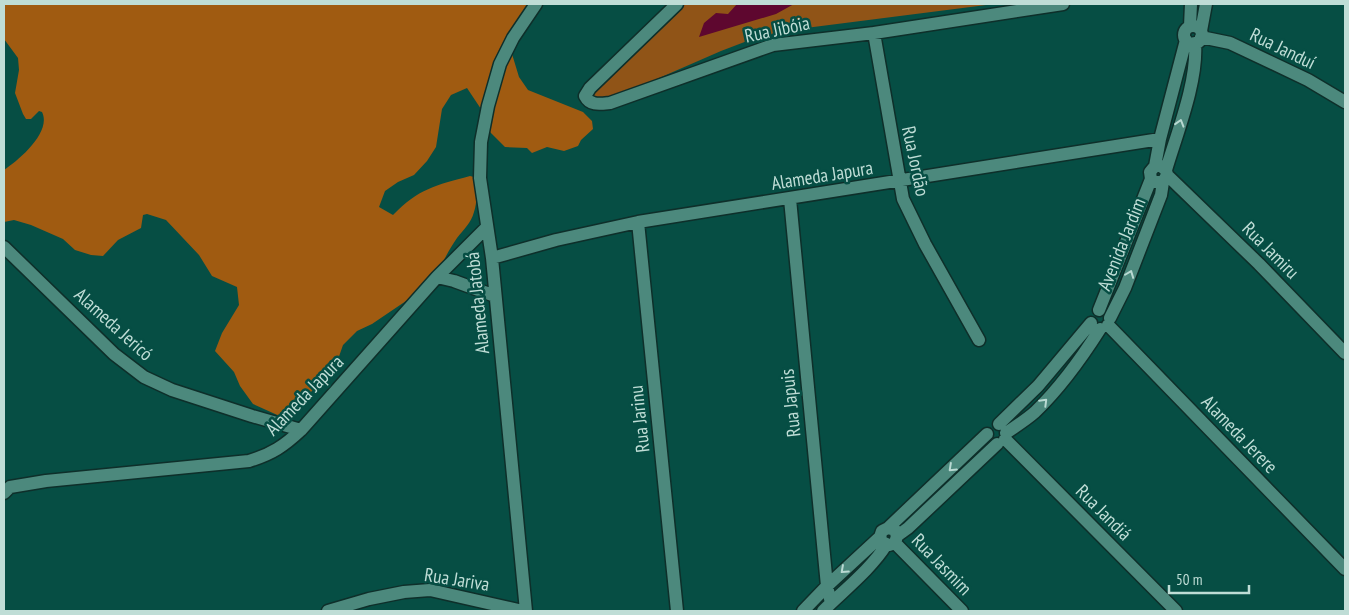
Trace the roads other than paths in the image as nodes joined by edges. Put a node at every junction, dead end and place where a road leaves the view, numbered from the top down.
1 (536, 4) edge
2 (677, 4) edge
3 (1063, 4) edge
4 (1191, 4) edge
5 (1206, 4) edge
6 (874, 33) junction
7 (1194, 35) junction
8 (1345, 102) edge
9 (1160, 139) junction
10 (1160, 174) junction
11 (898, 181) junction
12 (790, 199) junction
13 (638, 222) junction
14 (487, 227) junction
15 (4, 247) edge
16 (492, 258) junction
17 (437, 277) junction
18 (495, 296) junction
19 (1102, 324) junction
20 (979, 340) dead end
21 (1344, 349) edge
22 (300, 430) junction
23 (1002, 435) junction
24 (6, 487) edge
25 (889, 538) junction
26 (1345, 569) edge
27 (827, 586) junction
28 (827, 607) edge
29 (328, 611) edge
30 (525, 611) edge
31 (677, 611) edge
32 (803, 611) edge
33 (962, 611) edge
34 (1176, 611) edge

1 - 14 street, Alameda Jatobá
2 - 6 street, Rua Jibóia
3 - 6 street, Rua Jibóia
4 - 7 street, Avenida Jardim
5 - 7 street, Avenida Jardim
6 - 11 street, Rua Jordão
7 - 8 street, Rua Janduí
7 - 9 street, Avenida Jardim
10 -> 7 street, Avenida Jardim
9 - 10 street, Avenida Jardim
9 - 11 street, Alameda Japura
19 -> 10 street, Avenida Jardim
10 - 19 street, Avenida Jardim
10 - 21 street, Rua Jamiru
11 - 12 street, Alameda Japura
11 - 20 street, Rua Jordão
12 - 13 street, Alameda Japura
12 - 27 street, Rua Japuis
13 - 16 street, Alameda Japura
13 - 31 street, Rua Jarinu
14 - 16 street, Alameda Jatobá
14 - 17 street, Alameda Japura
15 - 22 street, Alameda Jericó
16 - 18 street, Alameda Jatobá
17 - 18 street
17 - 22 street, Alameda Japura
18 - 30 street, Alameda Jatobá
19 - 23 street, Avenida Jardim
19 - 26 street, Alameda Jerere
22 - 24 street, Alameda Japura
23 - 25 street, Avenida Jardim
23 -> 25 street, Avenida Jardim
23 - 34 street, Rua Jandiá
25 -> 27 street, Avenida Jardim
25 - 28 street, Avenida Jardim
25 - 33 street, Rua Jasmim
27 - 28 street, Rua Japuis
27 - 32 street, Avenida Jardim
29 - 30 street, Rua Jariva

